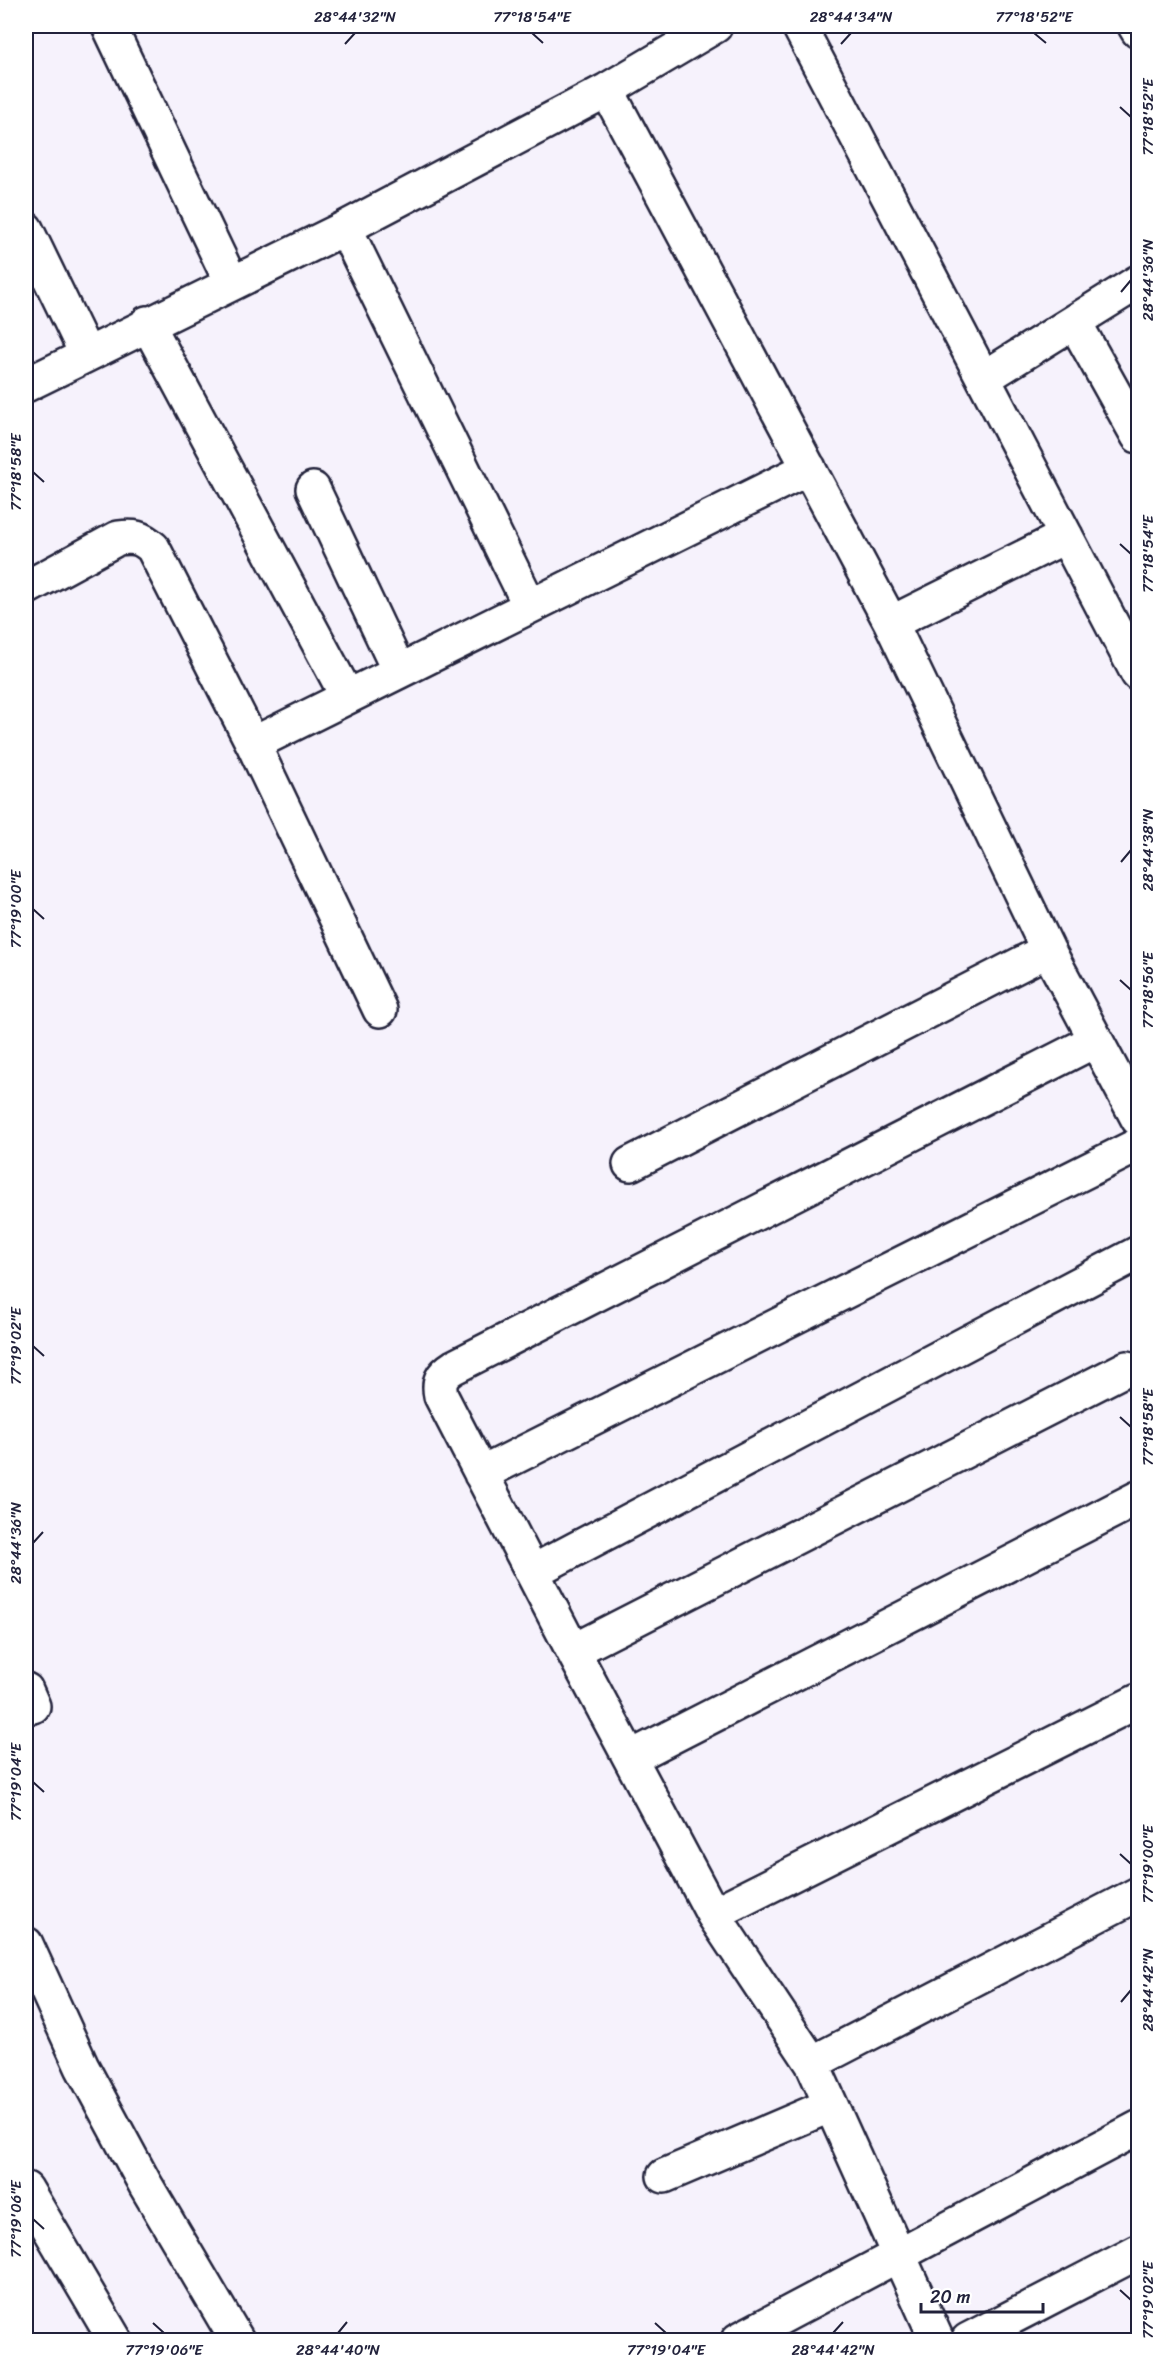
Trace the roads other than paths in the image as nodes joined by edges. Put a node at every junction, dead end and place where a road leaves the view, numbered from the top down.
1 (109, 26) edge
2 (715, 26) edge
3 (800, 26) edge
4 (1135, 26) edge
5 (1138, 31) edge
6 (607, 90) junction
7 (345, 228) junction
8 (26, 229) edge
9 (231, 282) junction
10 (1138, 282) edge
11 (147, 323) junction
12 (1075, 323) junction
13 (86, 354) junction
14 (984, 378) junction
15 (26, 385) edge
16 (1138, 436) edge
17 (809, 468) junction
18 (313, 489) dead end
19 (1066, 536) junction
20 (26, 588) edge
21 (530, 606) junction
22 (891, 623) junction
23 (399, 671) junction
24 (1138, 674) edge
25 (347, 696) junction
26 (253, 744) junction
27 (1048, 950) junction
28 (380, 1010) dead end
29 (1096, 1040) junction
30 (1138, 1119) edge
31 (1138, 1145) edge
32 (630, 1164) dead end
33 (1138, 1253) edge
34 (1127, 1368) dead end
35 (481, 1474) junction
36 (1138, 1498) edge
37 (532, 1572) junction
38 (573, 1651) junction
39 (1138, 1701) edge
40 (630, 1758) junction
41 (1138, 1894) edge
42 (713, 1914) junction
43 (26, 1944) edge
44 (812, 2063) junction
45 (831, 2105) junction
46 (1138, 2128) edge
47 (664, 2176) dead end
48 (26, 2189) edge
49 (1138, 2252) edge
50 (900, 2255) junction
51 (115, 2340) edge
52 (237, 2340) edge
53 (739, 2340) edge
54 (937, 2340) edge
55 (968, 2340) edge

1 - 9 street
2 - 6 street
3 - 14 street
4 - 5 street
6 - 7 street
6 - 17 street
7 - 9 street
7 - 21 street
8 - 13 street
9 - 11 street
10 - 12 street
11 - 13 street
11 - 25 street
12 - 14 street
12 - 16 street
13 - 15 street
14 - 19 street
17 - 21 street
17 - 22 street
18 - 23 street
19 - 22 street
19 - 24 street
20 - 26 street
21 - 23 street
22 - 27 street
23 - 25 street
25 - 26 street
26 - 28 street
27 - 29 street
27 - 32 street
29 - 30 street
29 - 35 street
31 - 35 street
33 - 37 street
34 - 38 street
35 - 37 street
36 - 40 street
37 - 38 street
38 - 40 street
39 - 42 street
40 - 42 street
41 - 44 street
42 - 44 street
43 - 52 street
44 - 45 street
45 - 47 street
45 - 50 street
46 - 50 street
48 - 51 street
49 - 55 street
50 - 53 street
50 - 54 street

